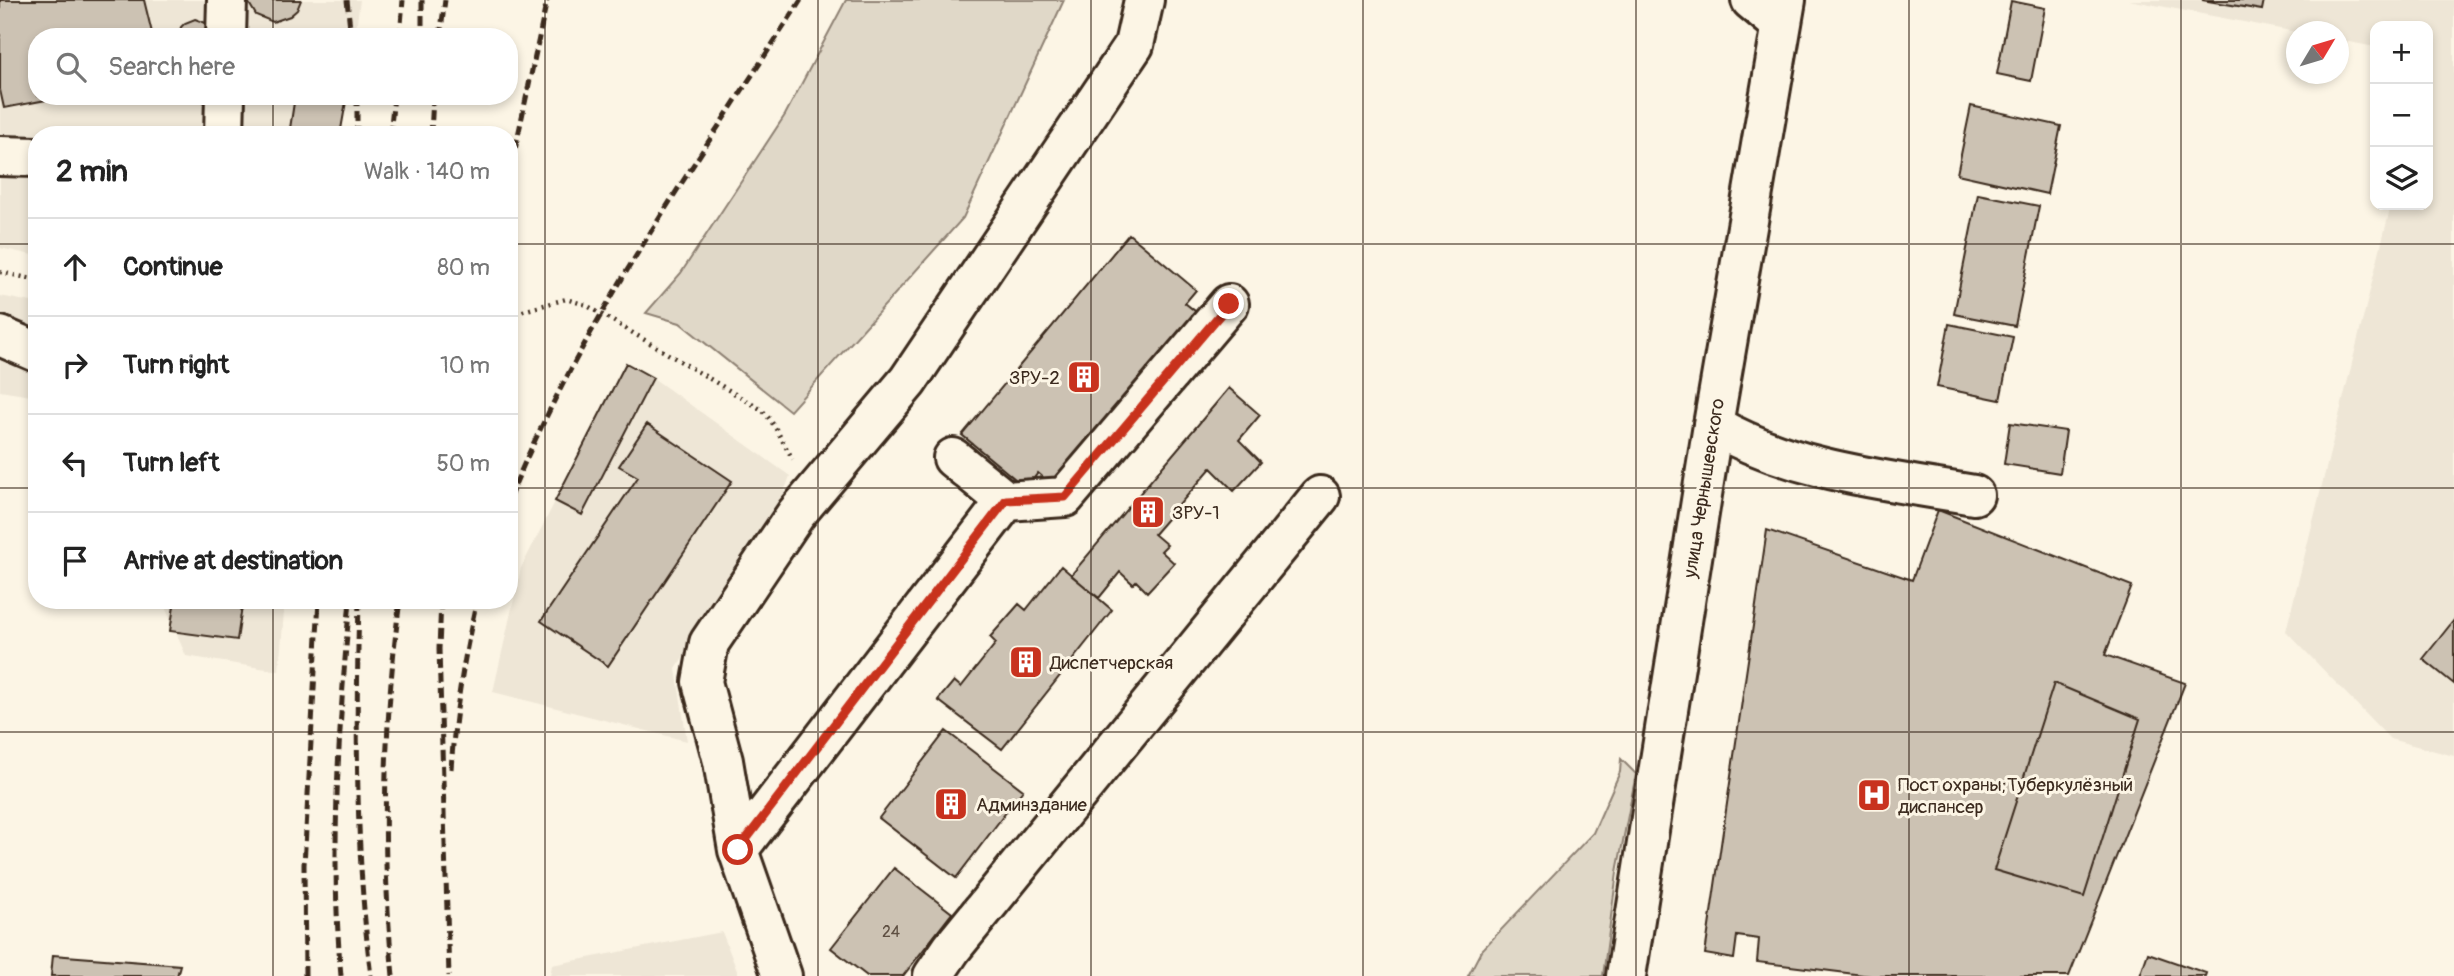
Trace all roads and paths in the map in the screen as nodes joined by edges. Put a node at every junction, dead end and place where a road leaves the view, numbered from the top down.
1 (227, 0) edge
2 (1144, 0) edge
3 (1751, 0) edge
4 (1784, 12) edge
5 (226, 28) edge
6 (225, 105) edge
7 (225, 126) edge
8 (0, 156) edge
9 (28, 157) edge
10 (0, 272) edge
11 (28, 278) edge
12 (1229, 304) dead end
13 (518, 312) edge
14 (0, 336) edge
15 (28, 348) edge
16 (1713, 425) junction
17 (953, 458) dead end
18 (816, 491) junction
19 (1974, 495) dead end
20 (1320, 496) dead end
21 (1006, 500) junction
22 (738, 850) junction
23 (782, 976) edge
24 (933, 976) edge
25 (1626, 976) edge

1 - 5 street
2 - 18 street
3 - 4 street
4 - 16 street, улица Чернышевского
6 - 7 street
8 - 9 street
10 - 11 path
12 - 21 street
13 - 18 path
14 - 15 street
16 - 19 street
16 - 25 street, улица Чернышевского
17 - 21 street
18 - 22 street
20 - 24 street
21 - 22 street
22 - 23 street

